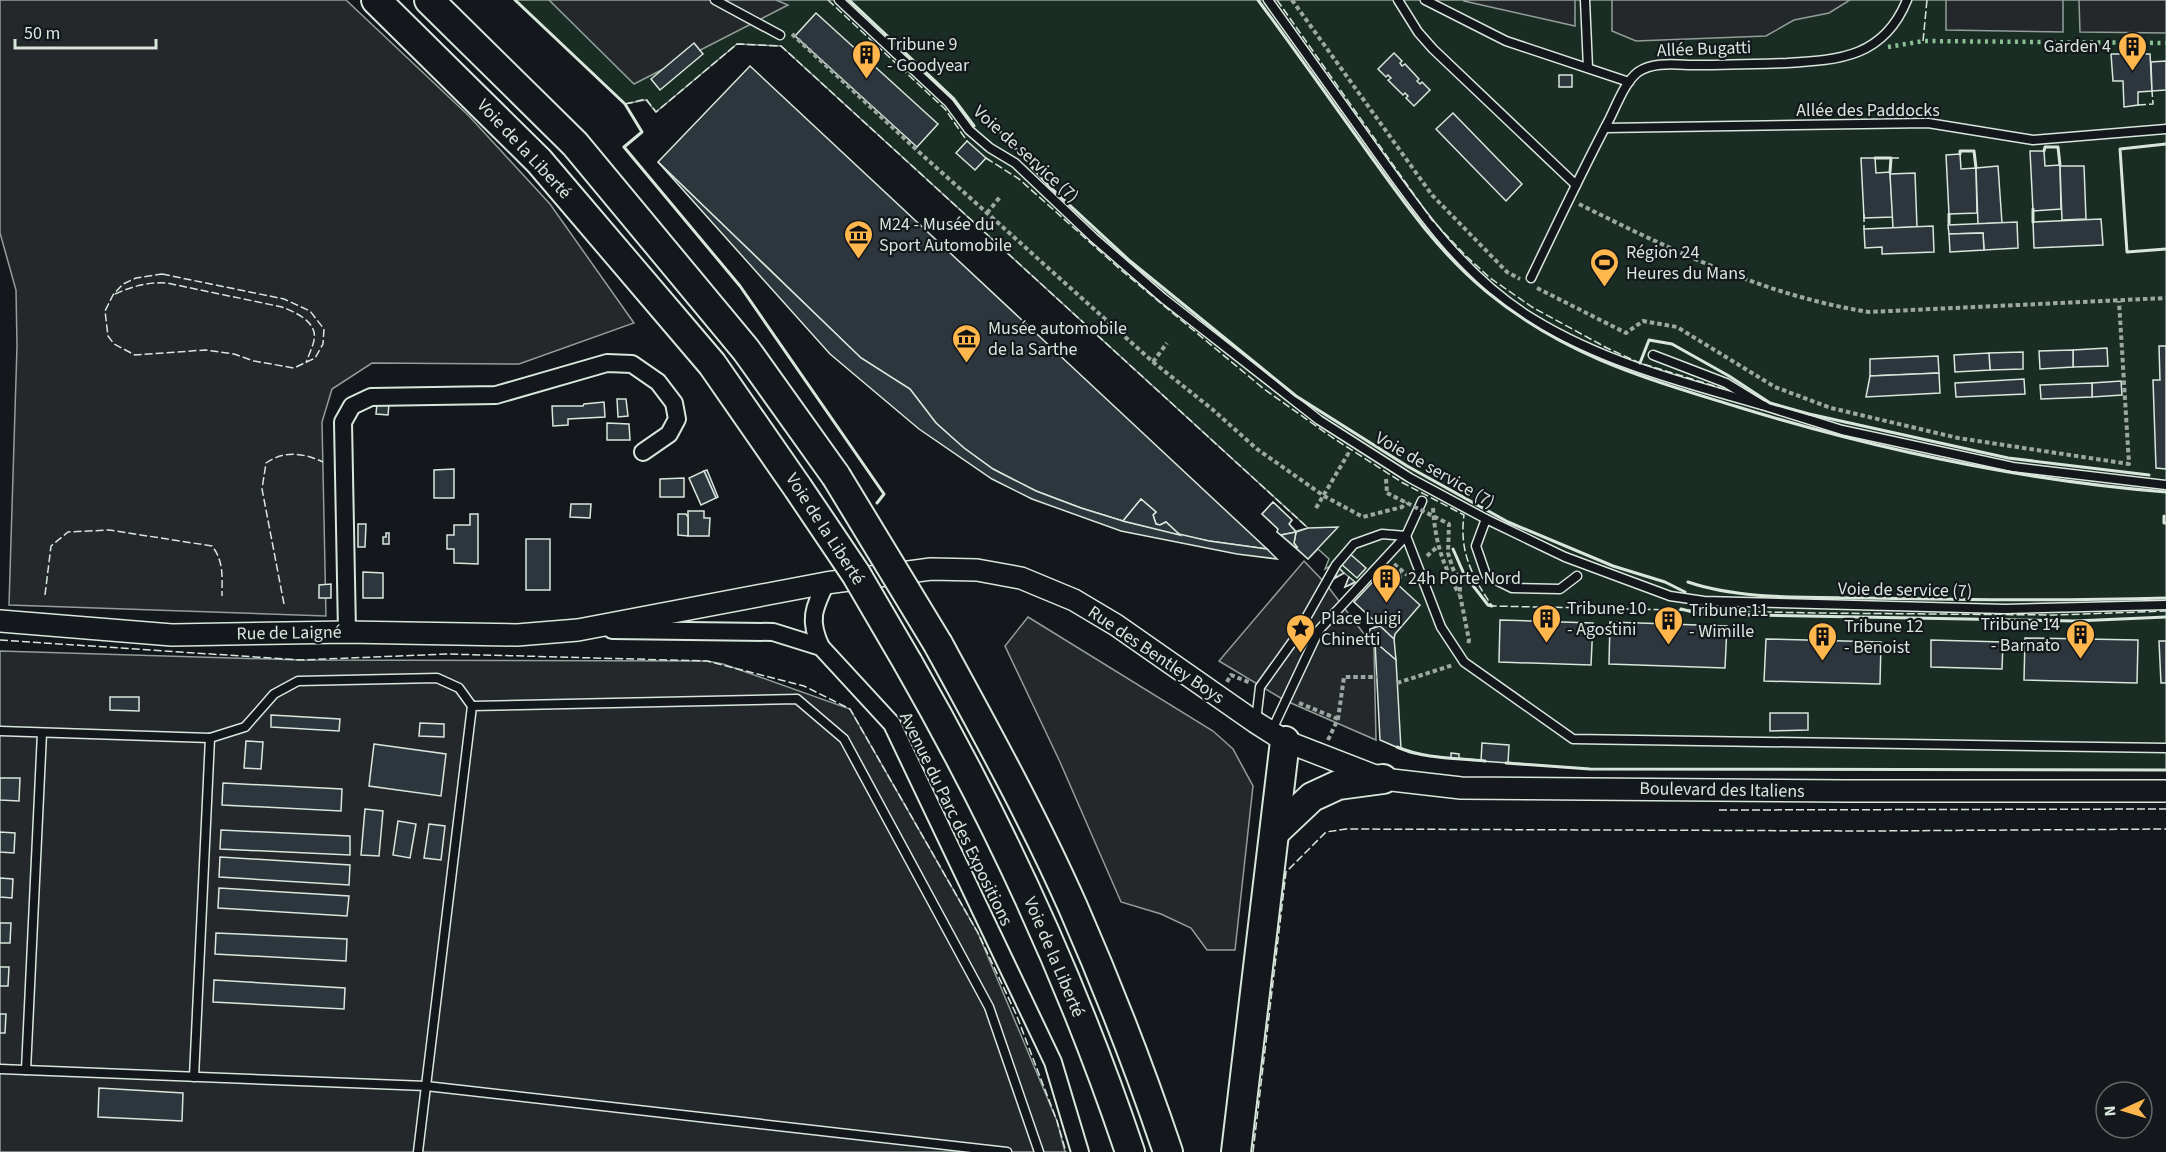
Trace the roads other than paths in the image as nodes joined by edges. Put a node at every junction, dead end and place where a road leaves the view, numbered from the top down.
1 (376, 0) edge
2 (429, 0) edge
3 (715, 0) edge
4 (839, 0) edge
5 (1268, 0) edge
6 (1398, 0) edge
7 (1425, 0) edge
8 (1585, 0) edge
9 (1907, 0) edge
10 (782, 31) road end
11 (1588, 68) junction
12 (1629, 82) junction
13 (1605, 128) junction
14 (2166, 129) edge
15 (1576, 184) junction
16 (1529, 280) road end
17 (1653, 356) dead end
18 (1762, 405) junction
19 (643, 452) dead end
20 (2166, 485) edge
21 (1422, 501) dead end
22 (1486, 519) junction
23 (1406, 536) junction
24 (1577, 576) dead end
25 (826, 583) junction
26 (2166, 605) edge
27 (0, 621) edge
28 (578, 630) junction
29 (346, 632) junction
30 (821, 647) junction
31 (472, 706) junction
32 (0, 731) edge
33 (1270, 732) junction
34 (42, 734) junction
35 (210, 738) junction
36 (2166, 748) edge
37 (1383, 779) junction
38 (2166, 791) edge
39 (1275, 832) junction
40 (0, 1069) edge
41 (26, 1070) junction
42 (194, 1077) junction
43 (426, 1086) junction
44 (974, 1150) edge
45 (418, 1152) edge
46 (1007, 1152) edge
47 (1039, 1152) edge
48 (1080, 1152) edge
49 (1130, 1152) edge
50 (1168, 1152) edge
51 (1236, 1152) edge

1 - 49 highway, Voie de la Liberté, bridge
2 - 50 highway, Voie de la Liberté, bridge
3 - 10 lane
4 - 22 lane, Voie de service (7)
5 - 18 lane
6 - 15 lane
7 - 11 lane
8 - 11 lane
9 - 12 lane, Allée Bugatti
11 - 12 lane
12 - 13 lane
13 - 14 lane, Allée des Paddocks
13 - 15 lane
15 - 16 lane
17 - 18 lane
18 - 20 lane
19 - 29 street
21 - 23 lane
22 - 24 lane
22 - 26 lane, Voie de service (7)
23 - 33 lane
23 - 33 lane
23 - 36 lane
25 - 28 street, Rue de Laigné
25 - 30 street
25 - 33 street, Rue des Bentley Boys
27 - 29 street, Rue de Laigné
28 - 29 street, Rue de Laigné
28 - 30 street, Avenue du Parc des Expositions
30 - 48 street, Avenue du Parc des Expositions
31 - 35 lane
31 - 43 lane
31 - 47 lane
32 - 34 lane
33 - 37 street, Boulevard des Italiens
33 - 39 highway
34 - 35 lane
34 - 41 lane
35 - 42 lane
37 - 38 street, Boulevard des Italiens
37 - 39 highway
39 - 51 highway
40 - 41 lane
41 - 42 lane
42 - 43 lane
43 - 44 lane
43 - 45 lane
44 - 46 lane

